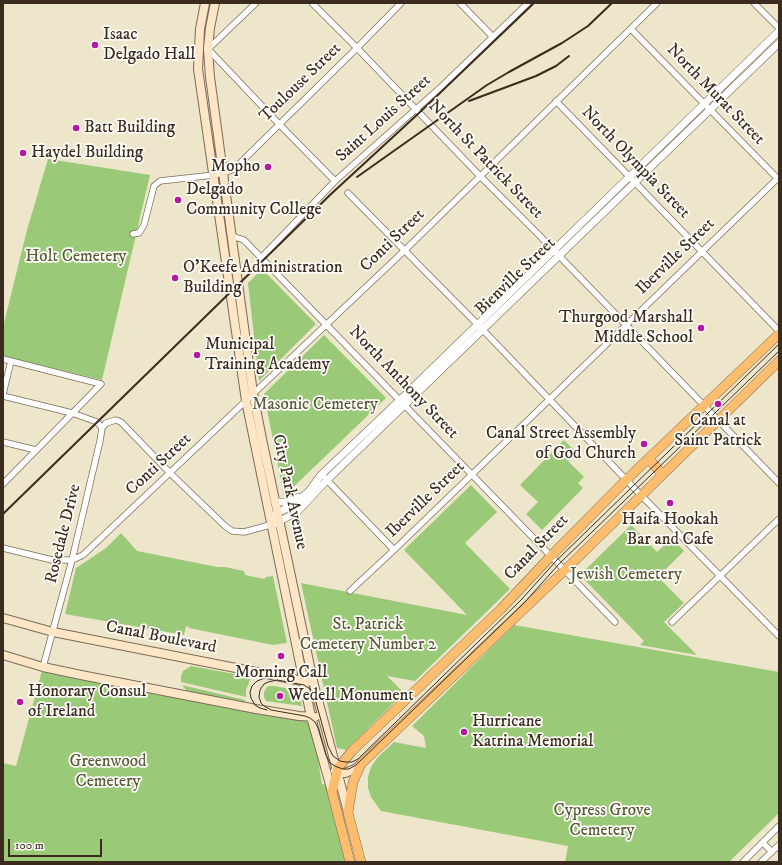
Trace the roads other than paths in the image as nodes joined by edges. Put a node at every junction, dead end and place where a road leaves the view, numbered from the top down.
1 (205, 3) edge
2 (215, 3) edge
3 (256, 3) edge
4 (312, 3) edge
5 (401, 3) edge
6 (460, 3) edge
7 (528, 3) edge
8 (657, 3) edge
9 (754, 3) edge
10 (779, 28) edge
11 (631, 29) junction
12 (779, 31) edge
13 (492, 37) junction
14 (779, 43) edge
15 (358, 48) junction
16 (208, 49) junction
17 (198, 53) junction
18 (556, 101) junction
19 (704, 104) junction
20 (415, 109) junction
21 (710, 110) junction
22 (279, 124) junction
23 (224, 172) junction
24 (214, 175) junction
25 (480, 176) junction
26 (629, 177) junction
27 (778, 179) edge
28 (336, 181) junction
29 (635, 183) junction
30 (348, 193) dead end
31 (133, 234) dead end
32 (232, 236) junction
33 (553, 250) junction
34 (404, 251) junction
35 (702, 253) junction
36 (559, 256) junction
37 (261, 258) junction
38 (326, 324) junction
39 (477, 324) junction
40 (626, 325) junction
41 (483, 330) junction
42 (779, 331) edge
43 (779, 334) edge
44 (3, 359) edge
45 (779, 360) edge
46 (11, 361) junction
47 (253, 393) junction
48 (3, 395) edge
49 (549, 400) junction
50 (246, 401) junction
51 (403, 402) junction
52 (704, 406) junction
53 (72, 413) junction
54 (718, 420) junction
55 (102, 428) junction
56 (3, 442) edge
57 (36, 450) junction
58 (649, 459) junction
59 (171, 474) junction
60 (472, 474) junction
61 (662, 474) junction
62 (321, 475) junction
63 (327, 480) junction
64 (626, 480) junction
65 (779, 483) edge
66 (3, 484) edge
67 (309, 491) junction
68 (641, 495) junction
69 (275, 502) junction
70 (277, 513) junction
71 (779, 519) edge
72 (279, 522) junction
73 (270, 525) junction
74 (3, 548) edge
75 (394, 550) junction
76 (551, 556) junction
77 (72, 560) junction
78 (565, 570) junction
79 (720, 576) junction
80 (350, 591) dead end
81 (3, 618) edge
82 (615, 622) dead end
83 (672, 622) dead end
84 (53, 632) junction
85 (779, 636) edge
86 (3, 655) edge
87 (43, 666) junction
88 (304, 681) junction
89 (314, 684) junction
90 (412, 693) junction
91 (423, 705) junction
92 (311, 717) junction
93 (322, 718) junction
94 (331, 749) junction
95 (352, 751) junction
96 (323, 759) junction
97 (361, 764) junction
98 (337, 771) junction
99 (332, 792) junction
100 (348, 813) junction
101 (779, 826) edge
102 (763, 842) junction
103 (779, 846) edge
104 (772, 852) junction
105 (350, 862) edge
106 (361, 862) edge
107 (743, 862) edge
108 (761, 862) edge

1 - 17 main road, City Park Avenue
2 - 16 main road, City Park Avenue
3 - 16 street
4 - 15 street, North St Patrick Street
5 - 15 street, Toulouse Street
6 - 13 street
7 - 13 street, Saint Louis Street
8 - 11 street, Conti Street
9 - 10 street
11 - 18 street, Conti Street
11 - 19 street, North Murat Street
12 - 19 street, Bienville Street
13 - 20 street, Saint Louis Street
14 - 21 street, Bienville Street
15 - 20 street, North St Patrick Street
15 - 22 street, Toulouse Street
16 - 17 street
16 - 22 street
16 - 23 main road, City Park Avenue
17 - 24 main road, City Park Avenue
18 - 25 street, Conti Street
18 - 26 street, North Olympia Street
19 - 21 street, North Murat Street
19 - 26 street, Bienville Street
20 - 25 street, North St Patrick Street
20 - 28 street, Saint Louis Street
21 - 27 street, North Murat Street
21 - 29 street, Bienville Street
22 - 23 street, Toulouse Street
22 - 28 street
23 - 24 street, Toulouse Street
23 - 32 main road, City Park Avenue
24 - 31 street
24 - 50 main road, City Park Avenue
25 - 33 street, North St Patrick Street
25 - 34 street, Conti Street
26 - 29 street, North Olympia Street
26 - 33 street, Bienville Street
27 - 35 street, Iberville Street
28 - 37 street, Saint Louis Street
29 - 35 street, North Olympia Street
29 - 36 street, Bienville Street
30 - 34 street
32 - 37 street, North Anthony Street
32 - 47 main road, City Park Avenue
33 - 36 street, North St Patrick Street
33 - 39 street, Bienville Street
34 - 38 street, Conti Street
34 - 39 street
35 - 40 street, Iberville Street
35 - 42 street, North Olympia Street
36 - 40 street, North St Patrick Street
36 - 41 street, Bienville Street
37 - 38 street, North Anthony Street
38 - 47 street, Conti Street
38 - 51 street, North Anthony Street
39 - 41 street
39 - 51 street, Bienville Street
40 - 49 street, Iberville Street
40 - 52 street, North St Patrick Street
41 - 49 street
41 - 51 street, Bienville Street
43 - 52 main road, Canal Street
44 - 46 street
45 - 54 main road, Canal Street
46 - 48 street
46 - 53 street
47 - 50 street, Conti Street
47 - 69 main road, City Park Avenue
48 - 53 street
49 - 60 street, Iberville Street
49 - 64 street
50 - 59 street, Conti Street
50 - 73 main road, City Park Avenue
51 - 60 street, North Anthony Street
51 - 62 street, Bienville Street
51 - 63 street, Bienville Street
52 - 54 street, North St Patrick Street
52 - 58 main road, Canal Street
53 - 55 street
53 - 57 street
54 - 61 main road, Canal Street
54 - 65 street, North St Patrick Street
55 - 59 street
55 - 77 street, Rosedale Drive
56 - 57 street
57 - 66 street
58 - 61 main road
58 - 64 main road, Canal Street
59 - 73 street, Bienville Street
59 - 77 street, Conti Street
60 - 75 street, Iberville Street
60 - 76 street, North Anthony Street
61 - 68 main road, Canal Street
62 - 63 street
62 - 67 street, Bienville Street
63 - 72 street, Bienville Street
63 - 75 street
64 - 68 street
64 - 76 main road, Canal Street
67 - 69 street, Bienville Street
67 - 70 street, Bienville Street
68 - 78 main road, Canal Street
68 - 79 street
69 - 70 main road, City Park Avenue
70 - 72 main road, City Park Avenue
70 - 73 street
71 - 79 street
72 - 73 street, Bienville Street
72 - 89 main road, City Park Avenue
73 - 88 main road, City Park Avenue
74 - 77 street, Conti Street
75 - 80 street, Iberville Street
76 - 78 street, North Anthony Street
76 - 90 main road, Canal Street
77 - 84 street, Rosedale Drive
78 - 82 street, North Anthony Street
78 - 91 main road, Canal Street
79 - 83 street
79 - 85 street
81 - 84 main road, Canal Boulevard
84 - 87 street, Rosedale Drive
84 - 88 main road, Canal Boulevard
86 - 87 main road
87 - 92 main road
88 - 89 main road, Canal Boulevard
88 - 92 main road, City Park Avenue
89 - 93 main road, City Park Avenue
90 - 91 main road
90 - 95 main road, Canal Street
91 - 97 main road, Canal Street
92 - 93 main road
92 - 96 main road, City Park Avenue
93 - 94 main road, City Park Avenue
94 - 95 main road
94 - 98 main road, City Park Avenue
95 - 98 main road, Canal Street
96 - 98 main road
96 - 99 main road, City Park Avenue
97 - 98 main road
97 - 100 main road, Canal Street
98 - 99 main road, Canal Street
98 - 100 main road, City Park Avenue
99 - 105 main road, City Park Avenue
100 - 106 main road, City Park Avenue
101 - 102 street
102 - 104 street
102 - 107 street
103 - 104 street
104 - 108 street

